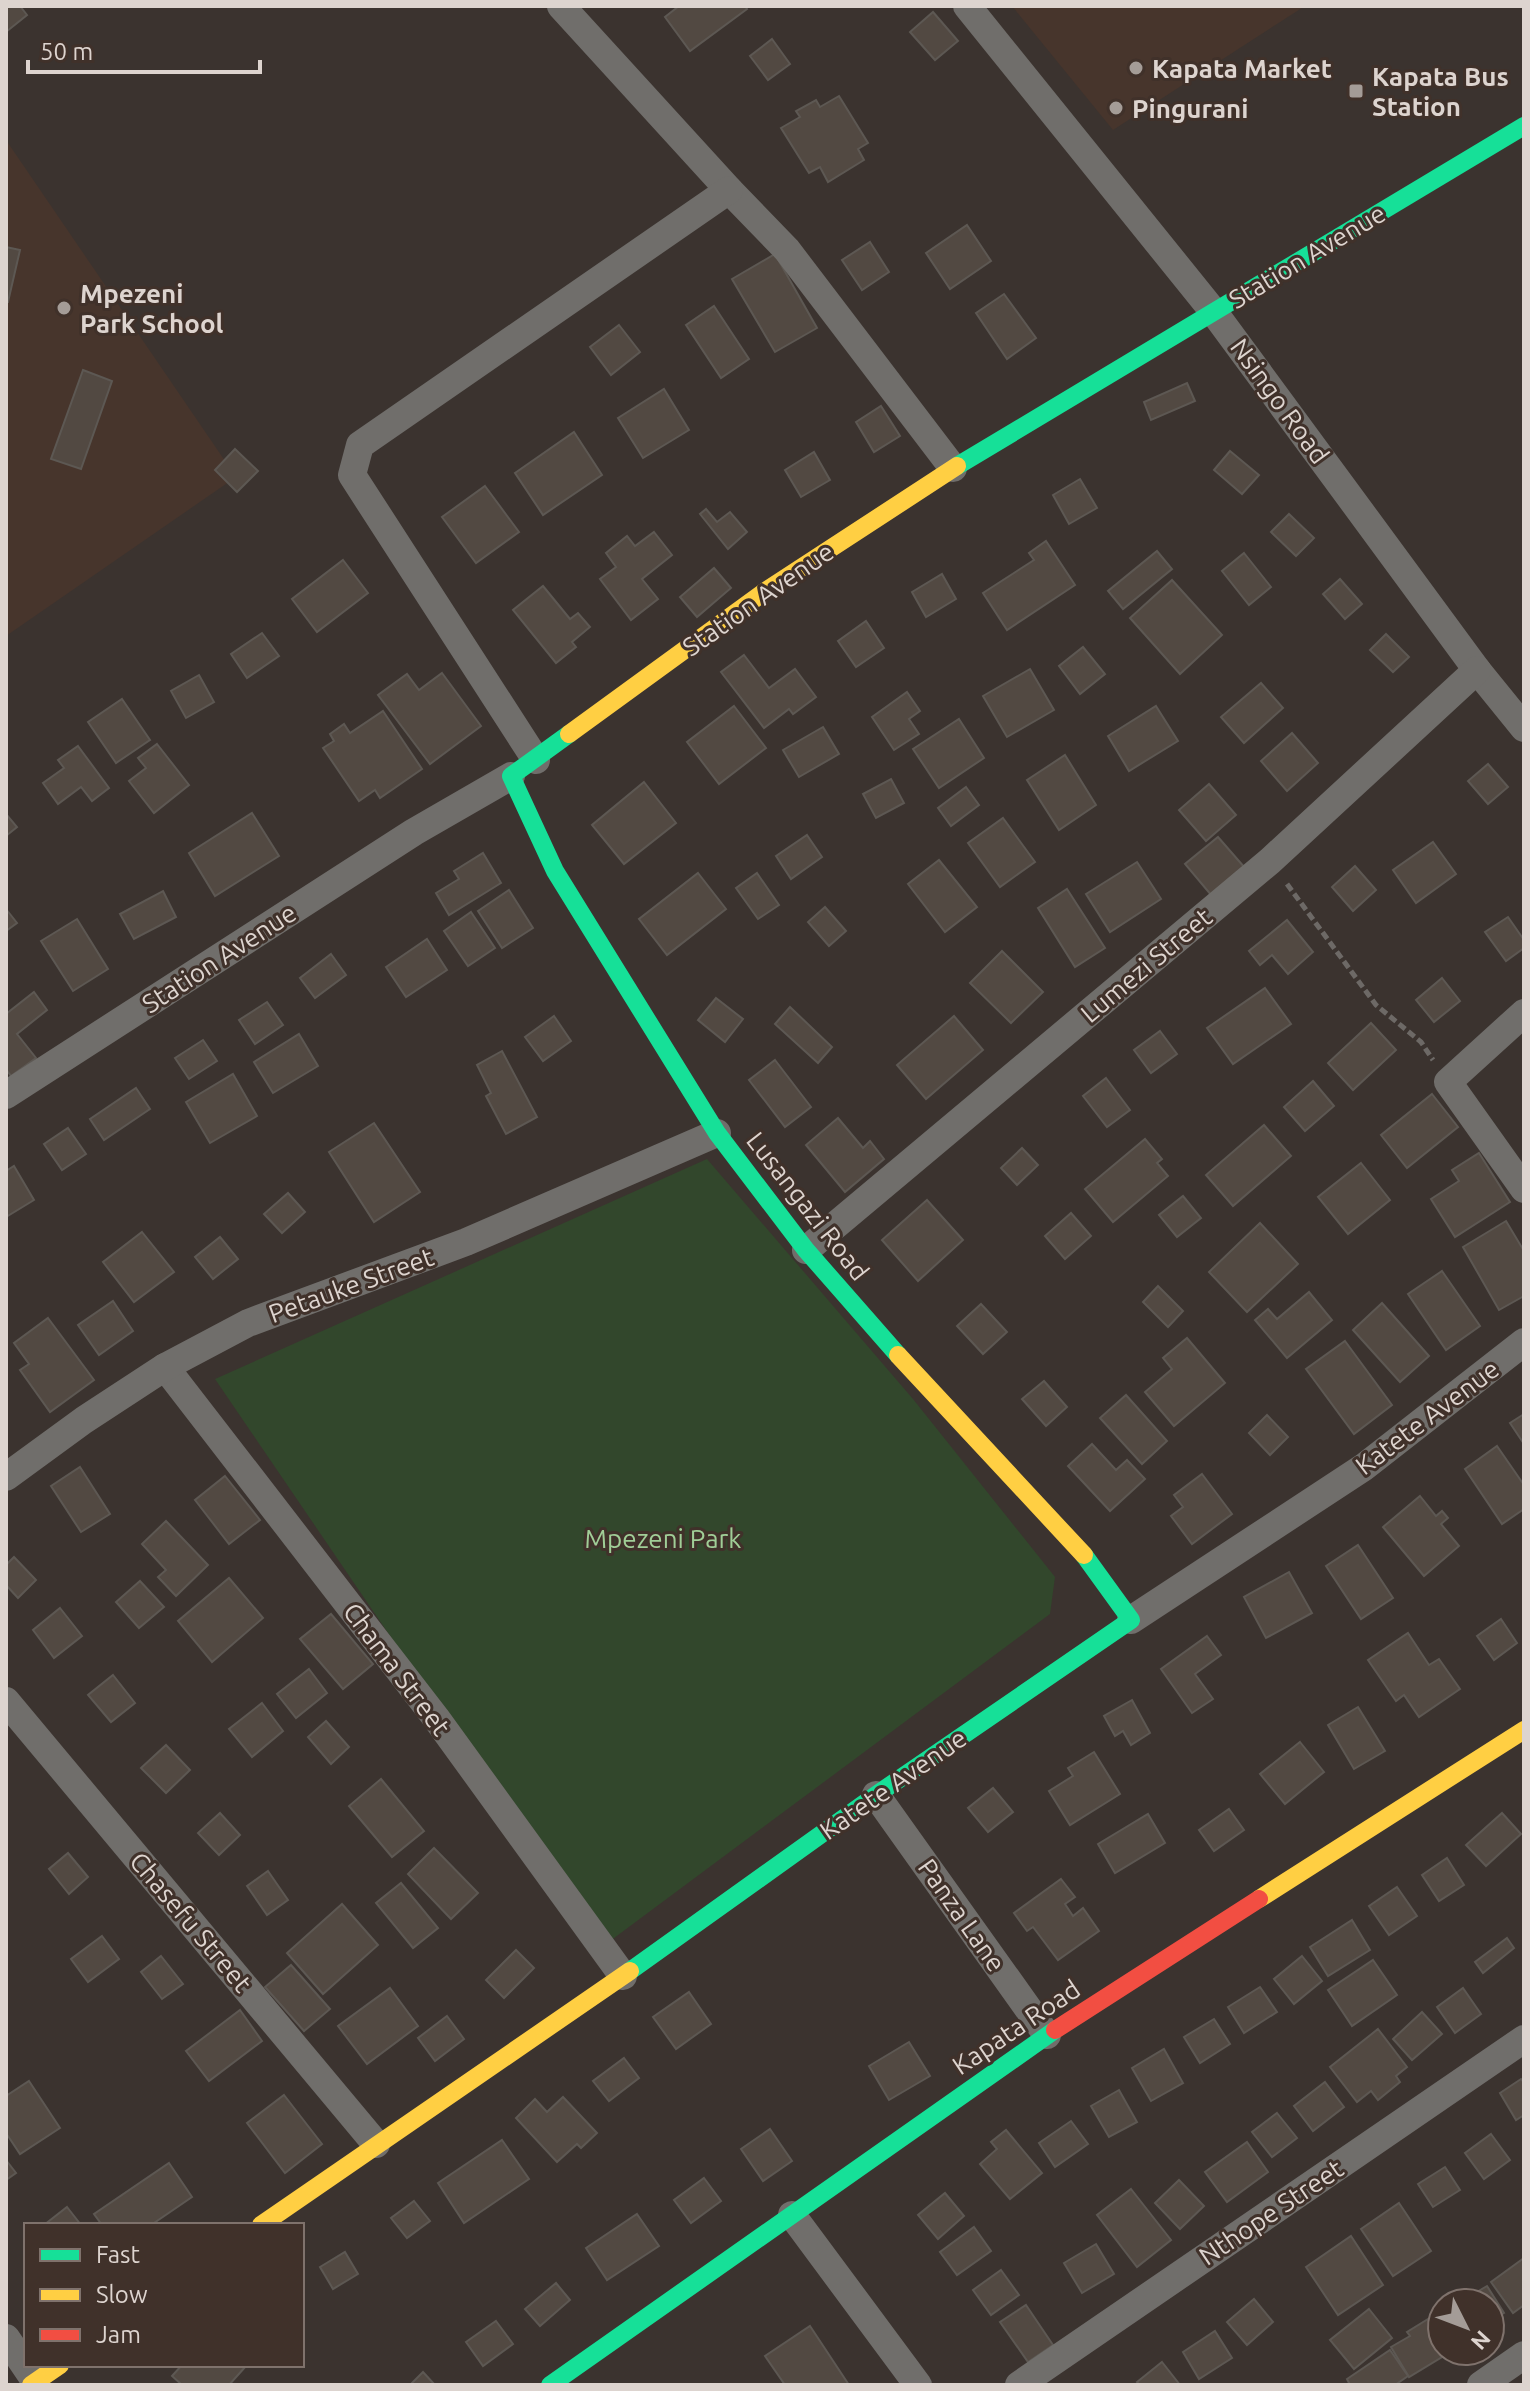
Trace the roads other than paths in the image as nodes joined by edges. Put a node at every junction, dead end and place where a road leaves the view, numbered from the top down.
1 (561, 6) edge
2 (967, 6) edge
3 (1524, 126) edge
4 (729, 190) junction
5 (1213, 311) junction
6 (953, 468) junction
7 (1477, 670) junction
8 (1524, 728) edge
9 (536, 760) junction
10 (511, 776) junction
11 (1524, 1013) edge
12 (6, 1095) edge
13 (717, 1133) junction
14 (1524, 1189) edge
15 (806, 1250) junction
16 (1524, 1342) edge
17 (165, 1367) junction
18 (6, 1477) edge
19 (1131, 1620) junction
20 (6, 1701) edge
21 (1524, 1730) edge
22 (876, 1795) junction
23 (623, 1976) junction
24 (1047, 2035) junction
25 (1524, 2039) edge
26 (376, 2144) junction
27 (792, 2215) junction
28 (264, 2223) edge
29 (6, 2338) edge
30 (1524, 2355) edge
31 (24, 2367) edge
32 (57, 2367) edge
33 (581, 2376) edge
34 (34, 2383) edge
35 (550, 2385) edge
36 (918, 2385) edge
37 (1019, 2385) edge
38 (1481, 2385) edge

1 - 4 street
2 - 5 street, Nsingo Road
3 - 5 street, Station Avenue
4 - 6 street
4 - 9 street
5 - 6 street, Station Avenue
5 - 7 street, Nsingo Road
6 - 9 street, Station Avenue
7 - 8 street, Nsingo Road
7 - 15 street, Lumezi Street
9 - 10 street, Station Avenue
10 - 12 street, Station Avenue
10 - 13 street, Lusangazi Road
11 - 14 street
13 - 15 street, Lusangazi Road
13 - 17 street, Petauke Street
15 - 19 street, Lusangazi Road
16 - 19 street, Katete Avenue
17 - 18 street, Petauke Street
17 - 23 street, Chama Street
19 - 22 street, Katete Avenue
20 - 26 street, Chasefu Street
21 - 24 street, Kapata Road
22 - 23 street, Katete Avenue
22 - 24 street, Panza Lane
23 - 26 street, Katete Avenue
24 - 27 street, Kapata Road
25 - 37 street, Nthope Street
26 - 28 street, Katete Avenue
27 - 33 street, Kapata Road
27 - 36 street
29 - 31 street
30 - 38 street
32 - 34 street
33 - 35 street, Kapata Road

